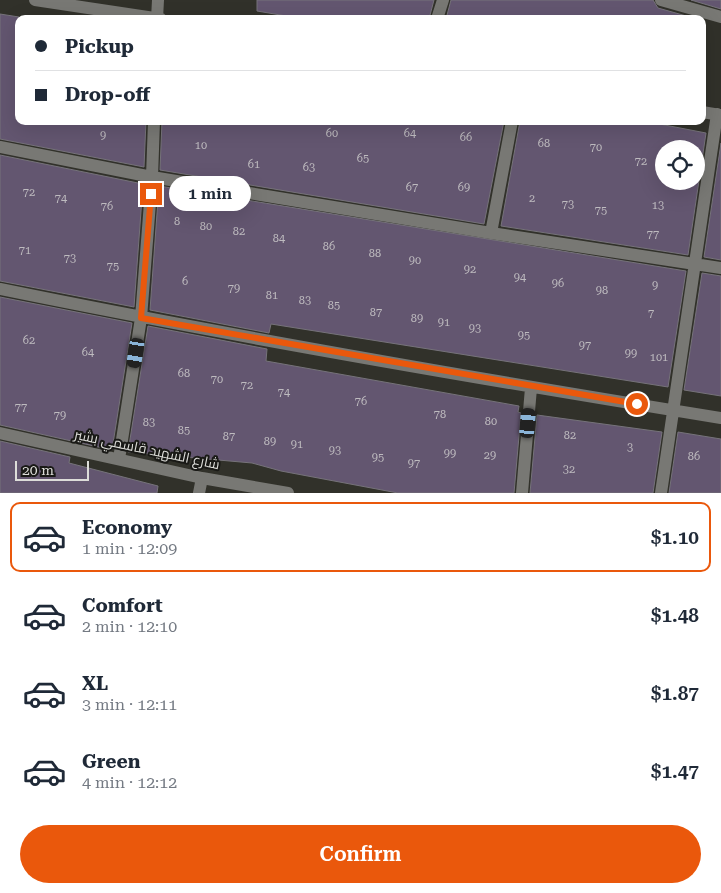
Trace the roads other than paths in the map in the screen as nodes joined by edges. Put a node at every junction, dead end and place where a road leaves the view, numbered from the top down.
1 (35, 0) edge
2 (158, 0) edge
3 (443, 0) edge
4 (661, 0) edge
5 (132, 15) edge
6 (158, 15) edge
7 (438, 15) edge
8 (721, 17) edge
9 (706, 113) edge
10 (719, 115) edge
11 (154, 125) edge
12 (511, 125) edge
13 (0, 147) edge
14 (152, 177) junction
15 (491, 233) junction
16 (696, 264) junction
17 (721, 268) edge
18 (0, 289) edge
19 (141, 318) junction
20 (531, 388) junction
21 (672, 410) junction
22 (721, 418) edge
23 (0, 433) edge
24 (119, 459) junction
25 (202, 478) junction
26 (199, 493) edge
27 (288, 493) edge
28 (522, 493) edge
29 (661, 493) edge

1 - 5 street
2 - 6 street
3 - 7 street
4 - 8 street
9 - 10 street
10 - 16 street
11 - 14 street
12 - 15 street
13 - 14 street
14 - 15 street
14 - 19 street
15 - 16 street
16 - 17 street
16 - 21 street
18 - 19 street
19 - 20 street
19 - 24 street
20 - 21 street
20 - 28 street
21 - 22 street
21 - 29 street
23 - 24 street, شارع الشهيد قاسمي بشير
24 - 25 street, شارع الشهيد قاسمي بشير
25 - 26 street
25 - 27 street, شارع الشهيد قاسمي بشير

